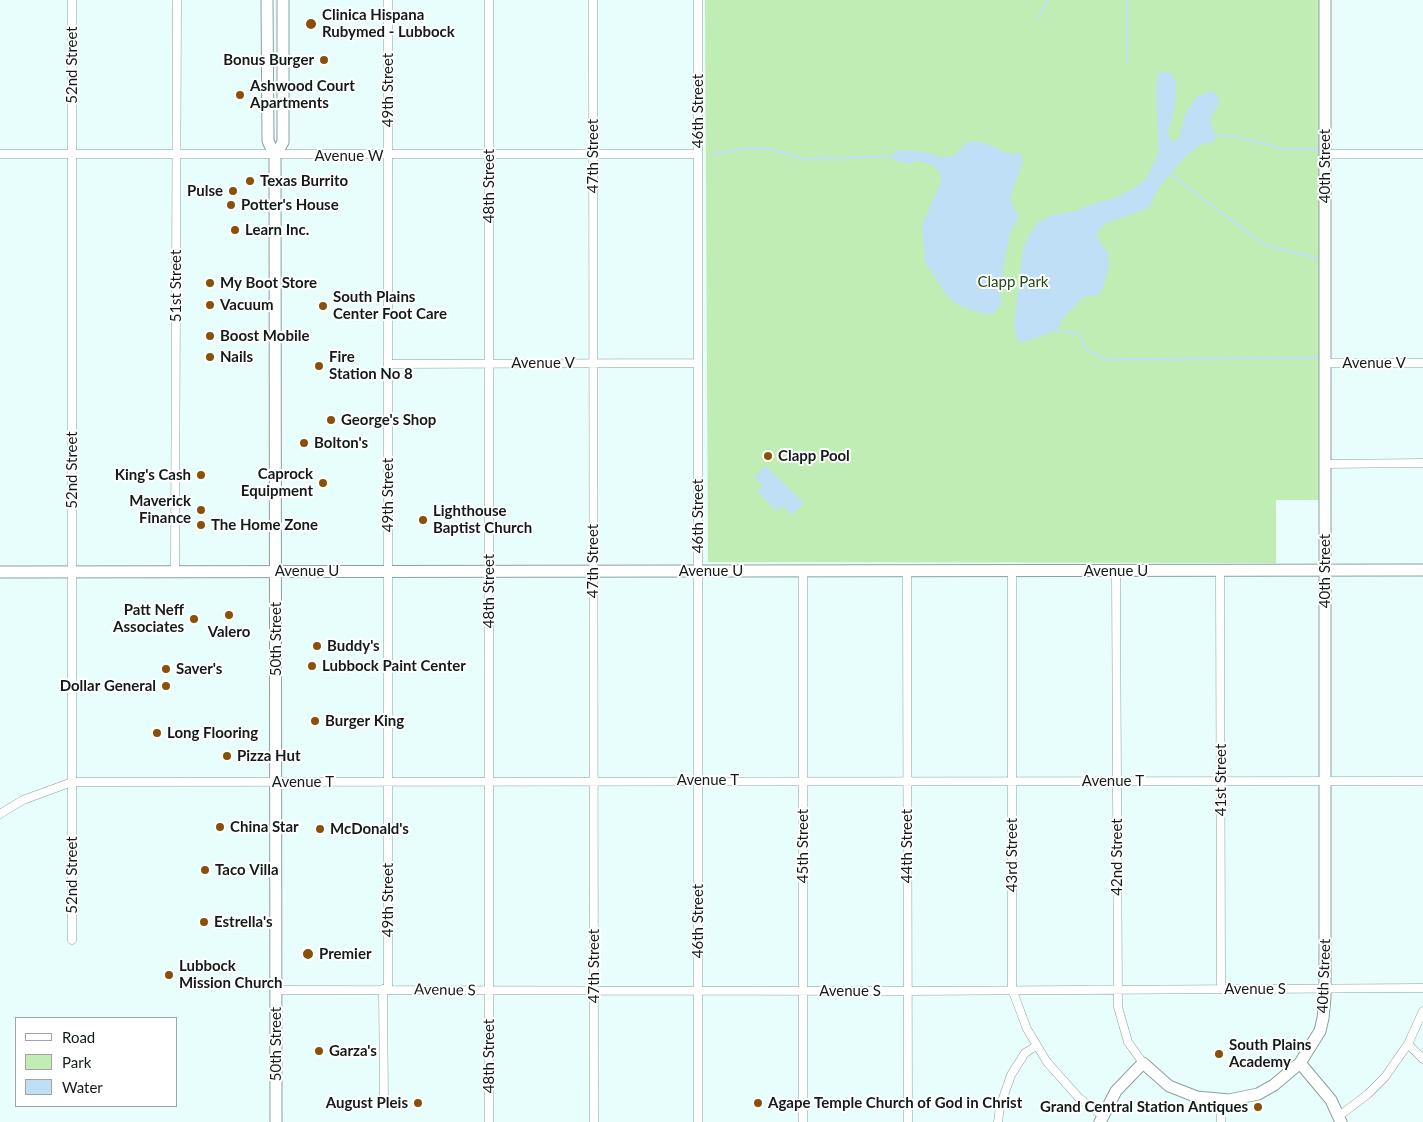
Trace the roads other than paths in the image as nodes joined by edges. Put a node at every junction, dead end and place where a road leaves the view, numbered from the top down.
1 (72, 0) edge
2 (177, 0) edge
3 (267, 0) edge
4 (283, 0) edge
5 (388, 0) edge
6 (489, 0) edge
7 (593, 0) edge
8 (698, 0) edge
9 (1325, 0) edge
10 (0, 154) edge
11 (71, 154) junction
12 (698, 154) junction
13 (1325, 154) junction
14 (1423, 154) edge
15 (177, 155) junction
16 (489, 155) junction
17 (593, 155) junction
18 (275, 156) junction
19 (388, 156) junction
20 (593, 363) junction
21 (698, 363) junction
22 (1325, 363) junction
23 (388, 364) junction
24 (489, 364) junction
25 (1423, 364) edge
26 (1423, 463) edge
27 (1325, 464) junction
28 (1220, 570) junction
29 (1325, 570) junction
30 (1423, 570) edge
31 (276, 571) junction
32 (388, 571) junction
33 (489, 571) junction
34 (594, 571) junction
35 (698, 571) junction
36 (803, 571) junction
37 (907, 571) junction
38 (1012, 571) junction
39 (1116, 571) junction
40 (0, 572) edge
41 (72, 572) junction
42 (176, 572) junction
43 (698, 780) junction
44 (489, 781) junction
45 (594, 781) junction
46 (803, 781) junction
47 (907, 781) junction
48 (1012, 781) junction
49 (1116, 781) junction
50 (1221, 781) junction
51 (1325, 781) junction
52 (1423, 781) edge
53 (72, 782) junction
54 (276, 782) junction
55 (388, 782) junction
56 (0, 814) edge
57 (72, 940) dead end
58 (1221, 988) junction
59 (1423, 988) edge
60 (385, 989) junction
61 (1012, 989) junction
62 (1117, 989) junction
63 (1325, 989) junction
64 (276, 990) junction
65 (594, 990) junction
66 (698, 990) junction
67 (489, 991) junction
68 (803, 991) junction
69 (907, 991) junction
70 (1423, 1011) edge
71 (1408, 1044) junction
72 (1036, 1046) junction
73 (1423, 1059) edge
74 (1143, 1063) junction
75 (1300, 1063) junction
76 (384, 1100) dead end
77 (1221, 1100) junction
78 (1102, 1119) edge
79 (1340, 1119) edge
80 (276, 1122) edge
81 (490, 1122) edge
82 (594, 1122) edge
83 (698, 1122) edge
84 (803, 1122) edge
85 (908, 1122) edge
86 (998, 1122) edge
87 (1221, 1122) edge

1 - 11 street, 52nd Street
2 - 15 street, 51st Street
3 - 18 street, 50th Street
4 - 18 street, 50th Street
5 - 19 street, 49th Street
6 - 16 street, 48th Street
7 - 17 street, 47th Street
8 - 12 street, 46th Street
9 - 13 street, 40th Street
10 - 11 street, Avenue W
11 - 15 street, Avenue W
11 - 41 street, 52nd Street
12 - 17 street, Avenue W
12 - 21 street, 46th Street
13 - 14 street
13 - 22 street, 40th Street
15 - 18 street, Avenue W
15 - 42 street, 51st Street
16 - 17 street, Avenue W
16 - 19 street, Avenue W
16 - 24 street, 48th Street
17 - 20 street, 47th Street
18 - 19 street, Avenue W
18 - 31 street, 50th Street
19 - 23 street, 49th Street
20 - 21 street, Avenue V
20 - 24 street, Avenue V
20 - 34 street, 47th Street
21 - 35 street, 46th Street
22 - 25 street, Avenue V
22 - 27 street, 40th Street
23 - 24 street, Avenue V
23 - 32 street, 49th Street
24 - 33 street, 48th Street
26 - 27 street
27 - 29 street, 40th Street
28 - 29 street, Avenue U
28 - 39 street, Avenue U
28 - 50 street, 41st Street
29 - 30 street, Avenue U
29 - 51 street, 40th Street
31 - 32 street, Avenue U
31 - 42 street, Avenue U
31 - 54 street, 50th Street
32 - 33 street, Avenue U
32 - 55 street, 49th Street
33 - 34 street, Avenue U
33 - 44 street, 48th Street
34 - 35 street, Avenue U
34 - 45 street, 47th Street
35 - 36 street, Avenue U
35 - 43 street, 46th Street
36 - 37 street, Avenue U
36 - 46 street, 45th Street
37 - 38 street, Avenue U
37 - 47 street, 44th Street
38 - 39 street, Avenue U
38 - 48 street, 43rd Street
39 - 49 street, 42nd Street
40 - 41 street, Avenue U
41 - 42 street, Avenue U
41 - 53 street, 52nd Street
43 - 45 street, Avenue T
43 - 46 street, Avenue T
43 - 66 street, 46th Street
44 - 45 street, Avenue T
44 - 55 street, Avenue T
44 - 67 street, 48th Street
45 - 65 street, 47th Street
46 - 47 street, Avenue T
46 - 68 street, 45th Street
47 - 48 street, Avenue T
47 - 69 street, 44th Street
48 - 49 street, Avenue T
48 - 61 street, 43rd Street
49 - 50 street, Avenue T
49 - 62 street, 42nd Street
50 - 51 street, Avenue T
50 - 58 street, 41st Street
51 - 52 street, Avenue T
51 - 63 street, 40th Street
53 - 54 street, Avenue T
53 - 56 street, Avenue T
53 - 57 street, 52nd Street
54 - 55 street, Avenue T
54 - 64 street, 50th Street
55 - 60 street, 49th Street
58 - 62 street, Avenue S
58 - 63 street, Avenue S
59 - 63 street, Avenue S
60 - 64 street, Avenue S
60 - 67 street, Avenue S
60 - 76 street, 49th Street
61 - 62 street, Avenue S
61 - 69 street, Avenue S
61 - 72 street, 43rd Street
62 - 74 street, 42nd Street
63 - 75 street, 40th Street
64 - 80 street, 50th Street
65 - 66 street, Avenue S
65 - 67 street, Avenue S
65 - 82 street, 47th Street
66 - 68 street, Avenue S
66 - 83 street, 46th Street
67 - 81 street, 48th Street
68 - 69 street, Avenue S
68 - 84 street, 45th Street
69 - 85 street, 44th Street
70 - 71 street
71 - 73 street
71 - 79 street
72 - 78 street, 43rd Street
72 - 86 street
74 - 77 street, 40th Street
74 - 78 street
75 - 77 street, 40th Street
75 - 79 street
77 - 87 street

